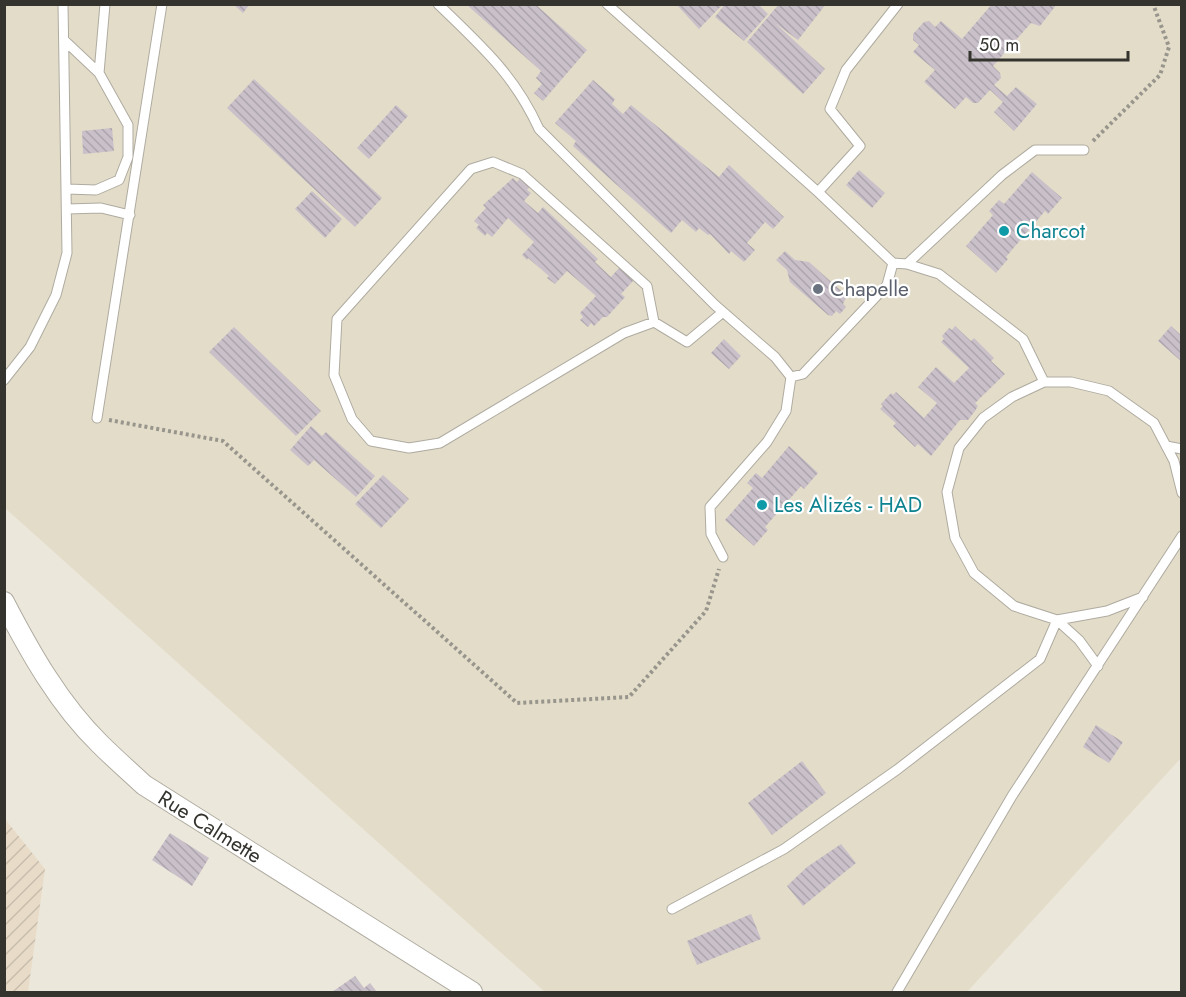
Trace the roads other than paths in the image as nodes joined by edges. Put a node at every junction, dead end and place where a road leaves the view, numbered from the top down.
1 (63, 4) edge
2 (105, 4) edge
3 (162, 4) edge
4 (438, 4) edge
5 (607, 4) edge
6 (898, 4) edge
7 (64, 40) junction
8 (99, 73) junction
9 (1084, 150) road end
10 (67, 189) junction
11 (818, 192) junction
12 (68, 209) junction
13 (130, 215) junction
14 (893, 263) junction
15 (907, 264) junction
16 (723, 312) junction
17 (654, 322) junction
18 (791, 376) junction
19 (4, 380) edge
20 (1044, 382) junction
21 (97, 418) road end
22 (1166, 447) junction
23 (1182, 449) edge
24 (1182, 492) edge
25 (1182, 536) edge
26 (723, 556) road end
27 (1143, 597) junction
28 (4, 602) edge
29 (1057, 620) junction
30 (1098, 666) junction
31 (672, 909) dead end
32 (472, 993) edge
33 (897, 993) edge

1 - 7 lane
2 - 8 lane
3 - 13 lane
4 - 16 lane
5 - 11 lane
6 - 11 lane
7 - 8 lane
7 - 10 lane
8 - 10 lane
9 - 15 lane
10 - 12 lane
11 - 14 lane
12 - 13 lane
12 - 19 lane
13 - 21 lane
14 - 15 lane
14 - 18 lane
15 - 20 lane
16 - 17 lane
16 - 18 lane
17 - 17 lane
18 - 26 lane
20 - 22 lane
20 - 29 lane
22 - 23 lane
22 - 24 lane
25 - 27 lane
27 - 29 lane
27 - 30 lane
28 - 32 street, Rue Calmette
29 - 30 lane
29 - 31 lane
30 - 33 lane

